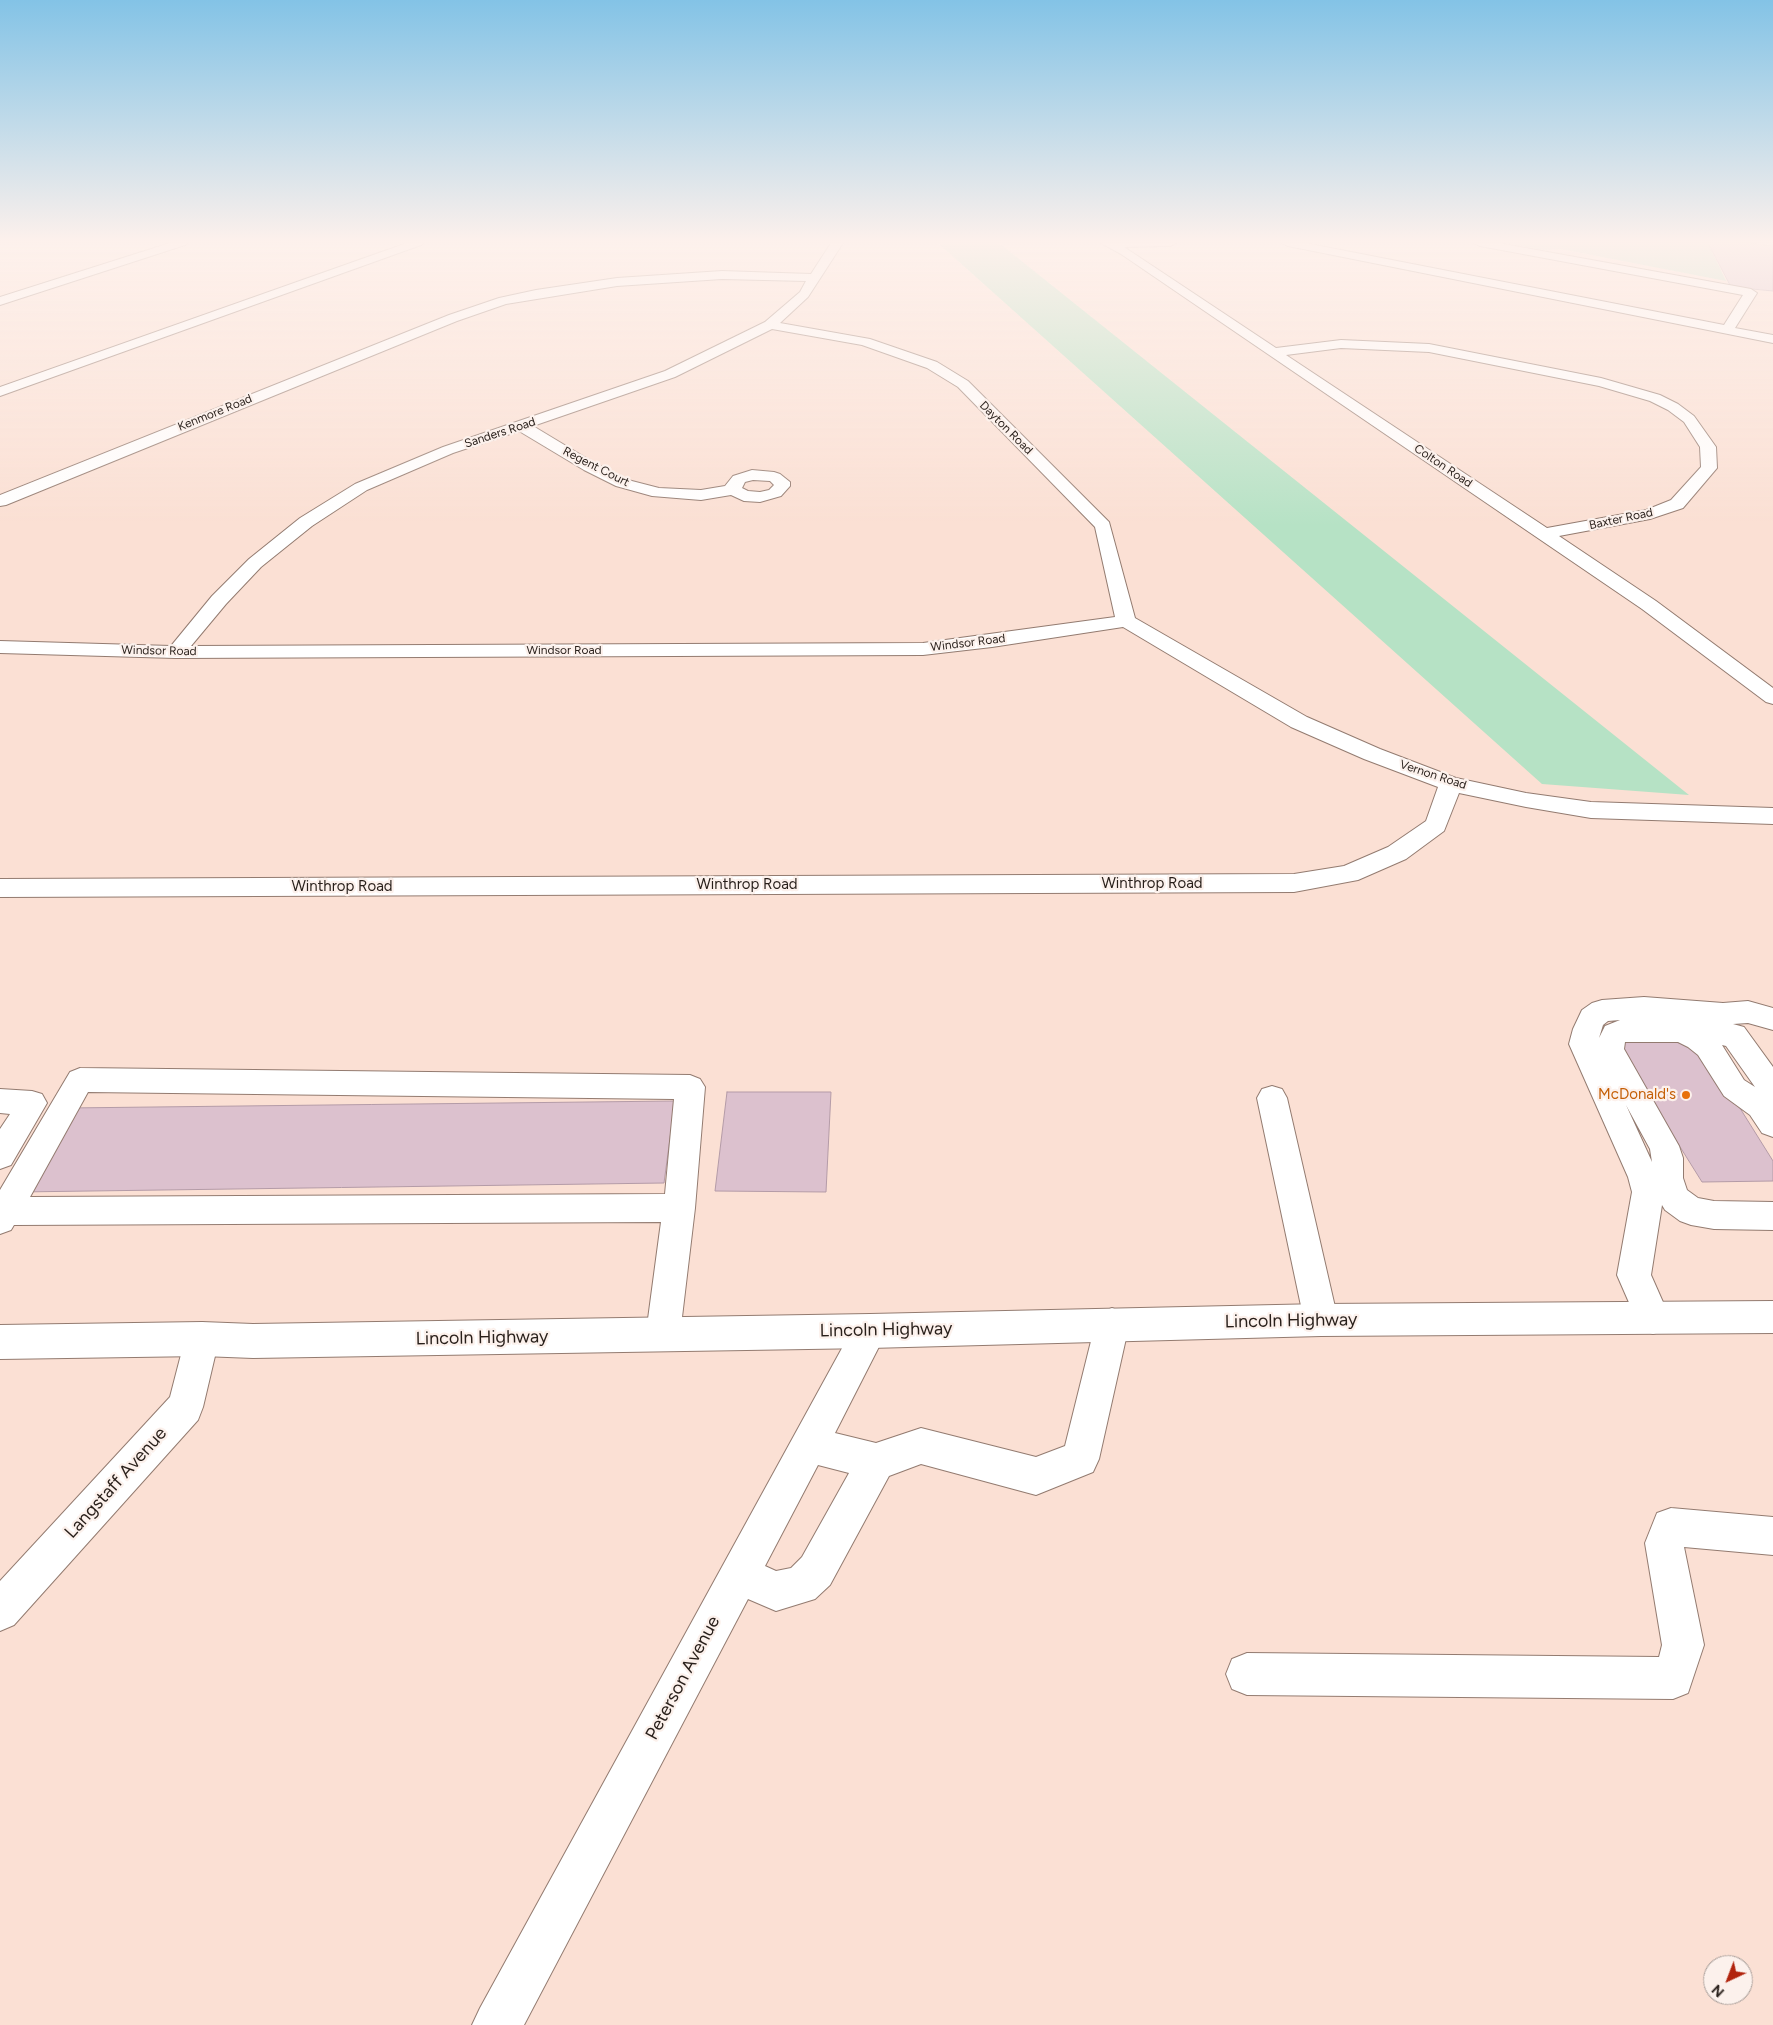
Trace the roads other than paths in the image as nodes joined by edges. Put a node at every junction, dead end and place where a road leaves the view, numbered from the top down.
1 (153, 338) edge
2 (404, 338) edge
3 (744, 338) edge
4 (840, 338) edge
5 (1252, 338) edge
6 (1274, 352) junction
7 (0, 392) edge
8 (522, 426) junction
9 (734, 490) dead end
10 (0, 501) edge
11 (1544, 534) junction
12 (1126, 621) junction
13 (0, 647) edge
14 (176, 652) junction
15 (1773, 698) edge
16 (1450, 784) junction
17 (1773, 816) edge
18 (0, 888) edge
19 (1736, 1013) junction
20 (1773, 1019) edge
21 (1682, 1031) junction
22 (1773, 1060) edge
23 (1773, 1089) edge
24 (1272, 1098) dead end
25 (0, 1101) edge
26 (1773, 1124) edge
27 (0, 1156) edge
28 (1658, 1185) junction
29 (679, 1208) junction
30 (3, 1215) edge
31 (1773, 1216) edge
32 (1773, 1317) edge
33 (1653, 1318) junction
34 (1321, 1320) junction
35 (1112, 1325) junction
36 (870, 1331) junction
37 (663, 1334) junction
38 (202, 1339) junction
39 (0, 1342) edge
40 (809, 1444) junction
41 (876, 1462) junction
42 (1773, 1536) edge
43 (739, 1575) junction
44 (0, 1611) edge
45 (1247, 1674) dead end
46 (497, 2025) edge

1 - 7 street
2 - 10 street, Kenmore Road
3 - 8 street, Sanders Road
4 - 12 street, Dayton Road
5 - 6 street, Colton Road
6 - 11 street, Colton Road
6 - 11 street, Baxter Road
8 - 9 street, Regent Court
8 - 14 street, Sanders Road
11 - 15 street, Colton Road
12 - 14 street, Windsor Road
12 - 16 street, Vernon Road
13 - 14 street, Windsor Road
16 - 17 street, Vernon Road
16 - 18 street, Winthrop Road
19 - 20 street
19 - 22 street
19 - 28 street
21 - 23 street
21 - 26 street
21 - 28 street
24 - 34 street
25 - 27 street
28 - 31 street
28 - 33 street
29 - 30 street
29 - 30 street
29 - 37 street
32 - 33 street, Lincoln Highway
33 - 34 street, Lincoln Highway
34 - 35 street, Lincoln Highway
35 - 36 street, Lincoln Highway
35 - 41 street
36 - 37 street, Lincoln Highway
36 - 40 street, Peterson Avenue
37 - 38 street, Lincoln Highway
38 - 39 street, Lincoln Highway
38 - 44 street, Langstaff Avenue
40 - 41 street
40 - 43 street, Peterson Avenue
41 - 43 street
42 - 45 street
43 - 46 street, Peterson Avenue

